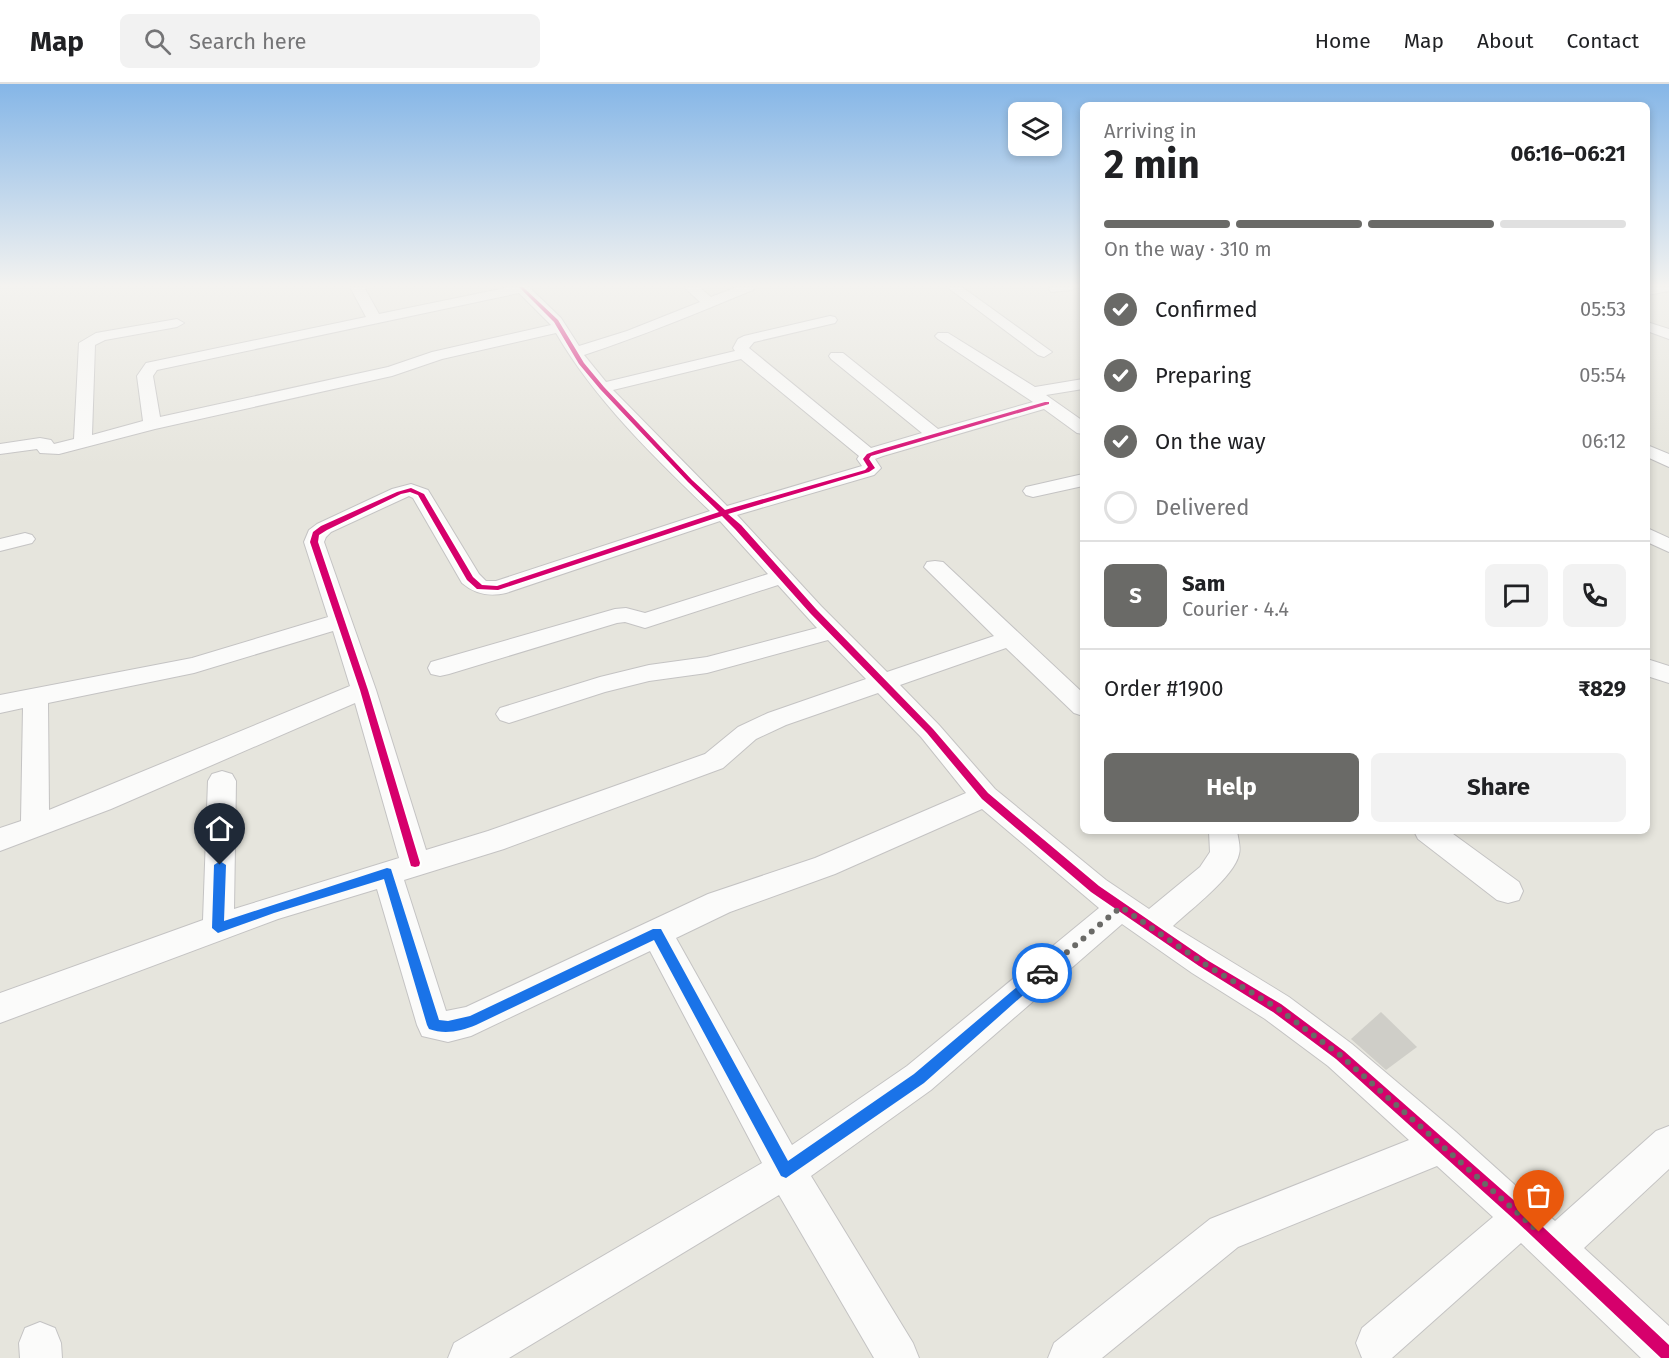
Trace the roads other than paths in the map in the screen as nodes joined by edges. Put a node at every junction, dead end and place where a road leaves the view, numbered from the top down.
1 (87, 346) edge
2 (245, 346) edge
3 (477, 346) edge
4 (571, 346) edge
5 (593, 346) edge
6 (742, 346) edge
7 (959, 346) edge
8 (1036, 346) edge
9 (1044, 352) dead end
10 (575, 353) junction
11 (745, 353) junction
12 (837, 356) dead end
13 (1080, 385) edge
14 (602, 388) junction
15 (1039, 398) junction
16 (152, 424) junction
17 (1080, 427) edge
18 (935, 435) junction
19 (1669, 442) edge
20 (83, 443) junction
21 (1650, 447) edge
22 (0, 449) edge
23 (1650, 450) edge
24 (869, 455) junction
25 (1669, 461) edge
26 (1080, 481) edge
27 (1033, 491) dead end
28 (723, 513) junction
29 (1650, 536) edge
30 (25, 538) dead end
31 (0, 545) edge
32 (1669, 546) edge
33 (935, 567) dead end
34 (782, 576) junction
35 (341, 621) junction
36 (833, 631) junction
37 (1011, 638) junction
38 (440, 668) dead end
39 (1650, 668) edge
40 (1669, 675) edge
41 (883, 683) junction
42 (364, 690) junction
43 (36, 697) junction
44 (0, 704) edge
45 (1080, 704) edge
46 (509, 714) dead end
47 (222, 781) dead end
48 (985, 796) junction
49 (35, 827) junction
50 (1223, 834) edge
51 (1432, 834) edge
52 (0, 840) edge
53 (401, 868) junction
54 (1508, 891) dead end
55 (1121, 907) junction
56 (1150, 927) junction
57 (218, 928) junction
58 (657, 933) junction
59 (0, 1008) edge
60 (1669, 1144) edge
61 (1443, 1145) junction
62 (786, 1171) junction
63 (1522, 1217) junction
64 (1555, 1248) junction
65 (1377, 1342) dead end
66 (1669, 1355) edge
67 (469, 1358) edge
68 (898, 1358) edge
69 (1069, 1358) edge

1 - 20 street
2 - 16 street
3 - 16 street
4 - 10 street
5 - 10 street
6 - 11 street
7 - 15 street
8 - 9 street
10 - 14 street
11 - 14 street
11 - 24 street
12 - 18 street
13 - 15 street
14 - 28 street
15 - 17 street
15 - 18 street
16 - 20 street
18 - 24 street
19 - 21 street
20 - 22 street
23 - 25 street
24 - 28 street
26 - 27 street
28 - 34 street
28 - 35 street
29 - 32 street
30 - 31 street
33 - 37 street
34 - 36 street
34 - 38 street
35 - 42 street
35 - 43 street
36 - 41 street
36 - 46 street
37 - 41 street
37 - 45 street
39 - 40 street
41 - 48 street
41 - 53 street
42 - 49 street
42 - 53 street
43 - 44 street
43 - 49 street
47 - 57 street
48 - 55 street
48 - 58 street
49 - 52 street
50 - 56 street
51 - 54 street
53 - 57 street
53 - 58 street
55 - 56 street
55 - 62 street
56 - 61 street
57 - 59 street
58 - 62 street
60 - 64 street
61 - 63 street
61 - 69 street
62 - 67 street
62 - 68 street
63 - 64 street
63 - 65 street
64 - 66 street

